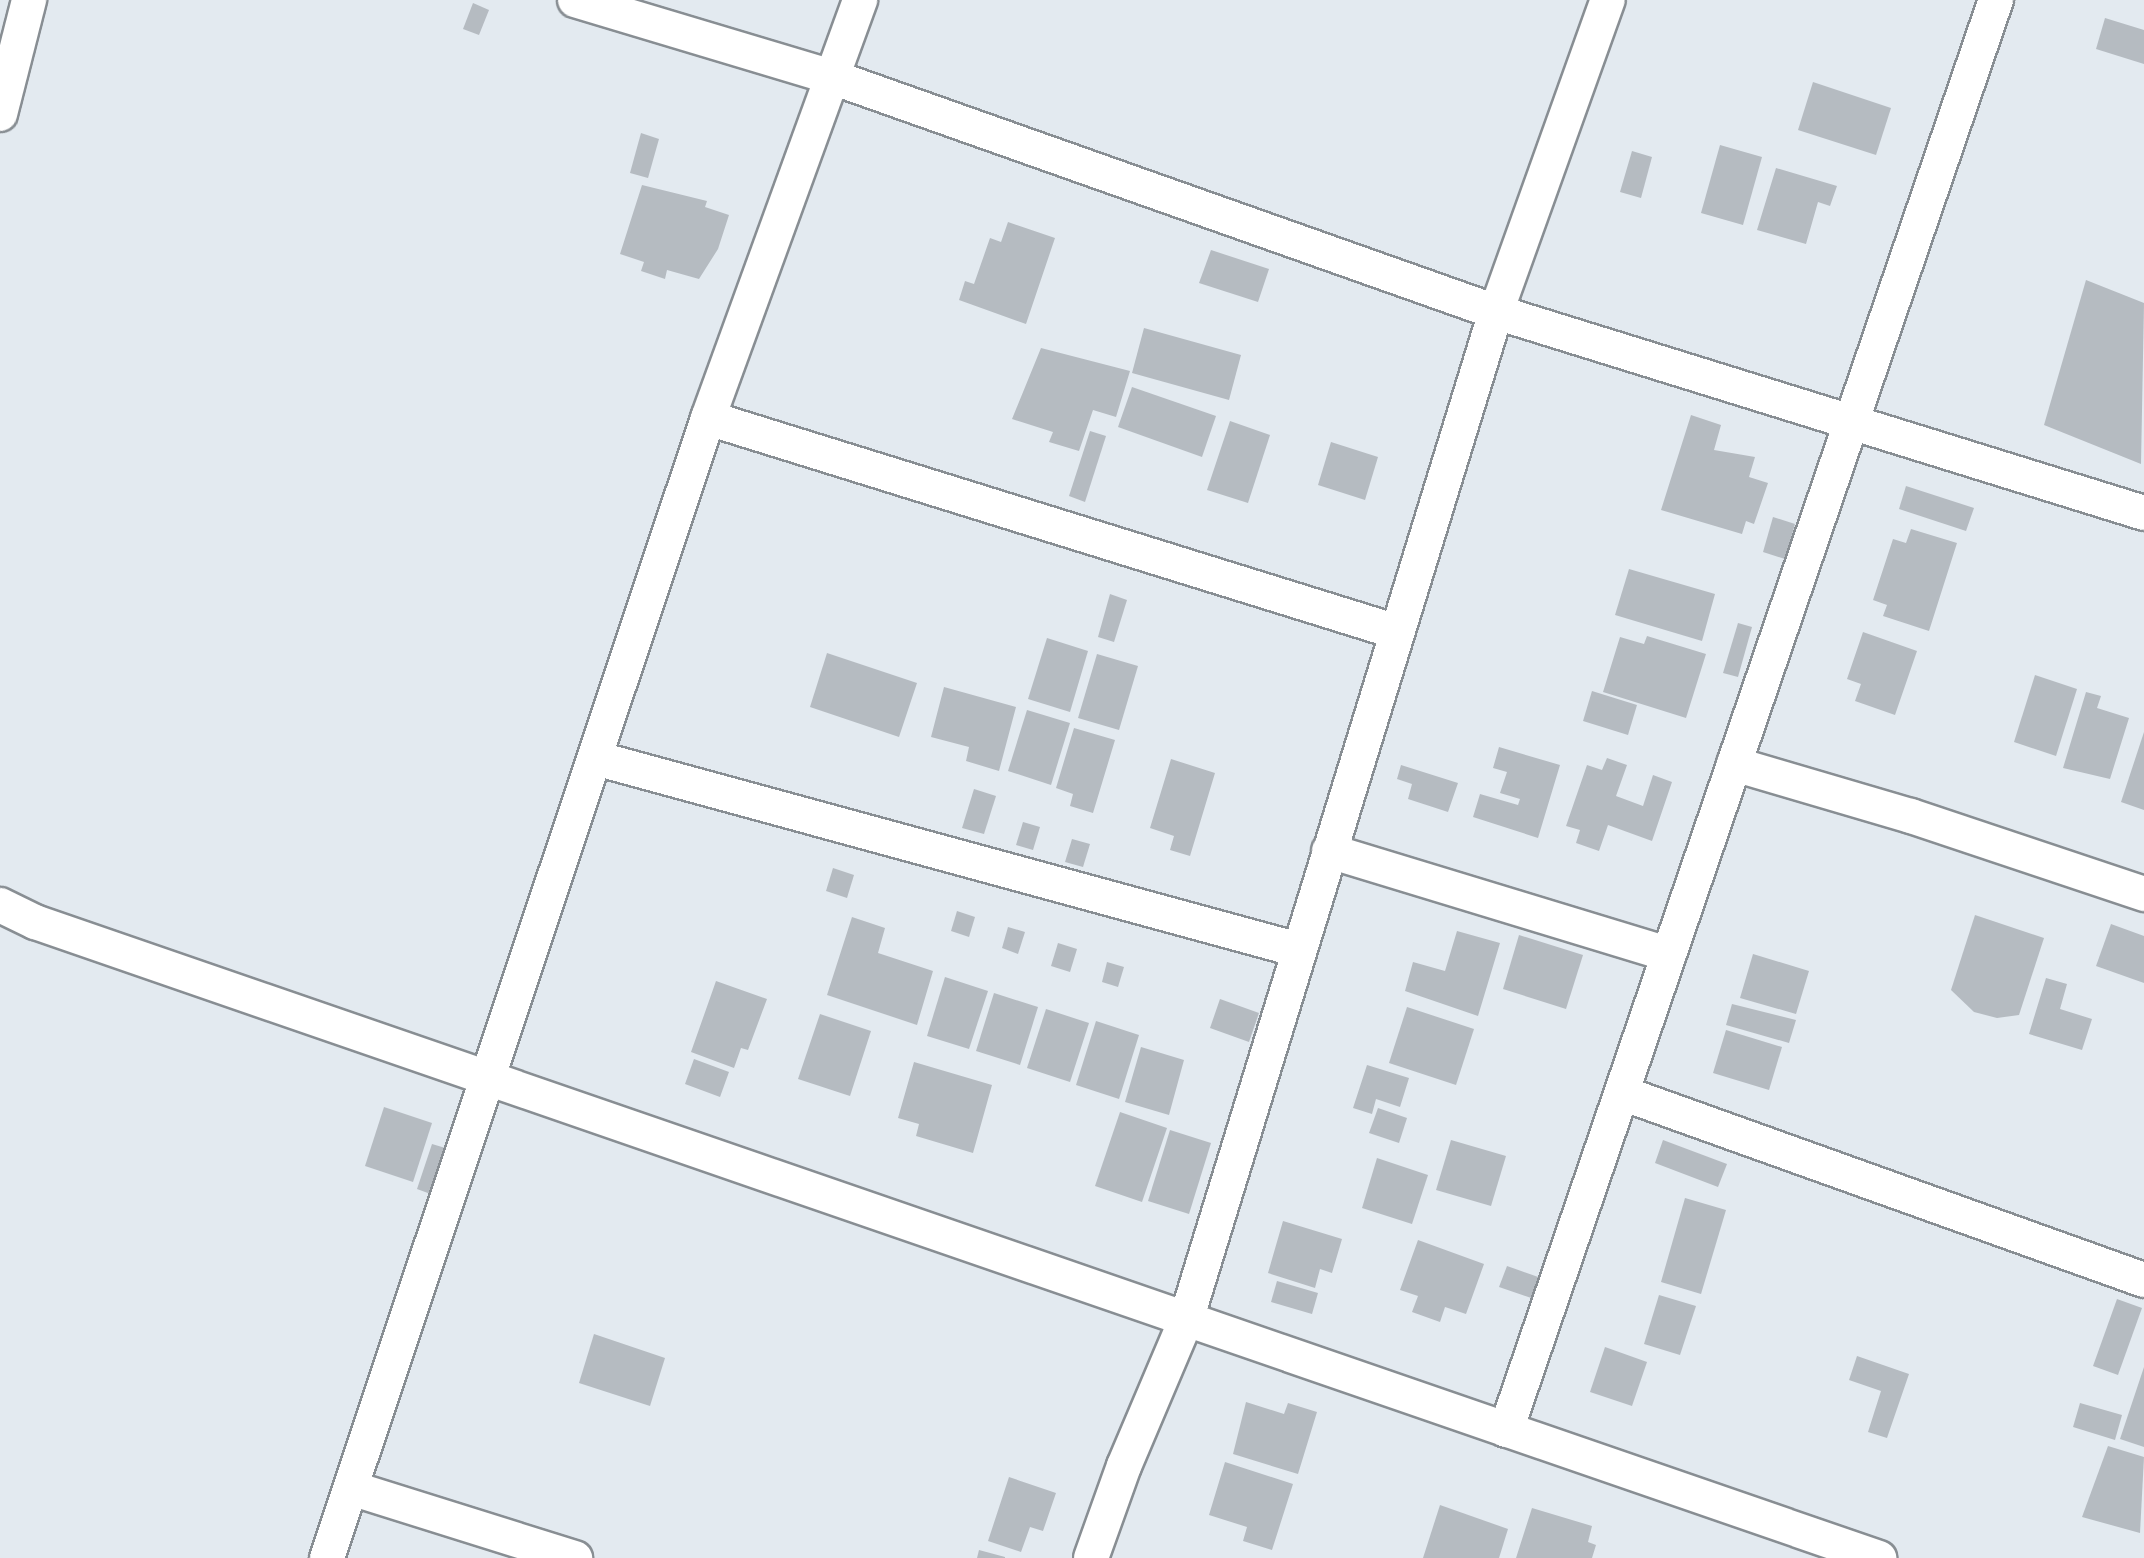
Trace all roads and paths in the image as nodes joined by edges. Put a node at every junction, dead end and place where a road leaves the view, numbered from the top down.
1 (29, 0) edge
2 (575, 0) edge
3 (860, 0) edge
4 (1608, 0) edge
5 (1996, 0) edge
6 (832, 77) junction
7 (0, 114) edge
8 (1496, 312) junction
9 (708, 418) junction
10 (1852, 420) junction
11 (2144, 513) edge
12 (1397, 632) junction
13 (595, 758) junction
14 (1734, 764) junction
15 (1329, 851) junction
16 (2144, 894) edge
17 (0, 905) edge
18 (1299, 950) junction
19 (1669, 954) junction
20 (489, 1079) junction
21 (1622, 1093) junction
22 (2144, 1280) edge
23 (1186, 1320) junction
24 (1506, 1430) junction
25 (351, 1488) junction
26 (327, 1558) edge
27 (575, 1558) edge
28 (1091, 1558) edge
29 (1879, 1558) edge

1 - 7 street
2 - 6 street
3 - 6 street
4 - 8 street
5 - 10 street
6 - 8 street
6 - 9 street
8 - 10 street
8 - 12 street
9 - 12 street
9 - 13 street
10 - 11 street
10 - 14 street
12 - 15 street
13 - 18 street
13 - 20 street
14 - 16 street
14 - 19 street
15 - 18 street
15 - 19 street
17 - 20 street
18 - 23 street
19 - 21 street
20 - 23 street
20 - 25 street
21 - 22 street
21 - 24 street
23 - 24 street
23 - 28 street
24 - 29 street
25 - 26 street
25 - 27 street

